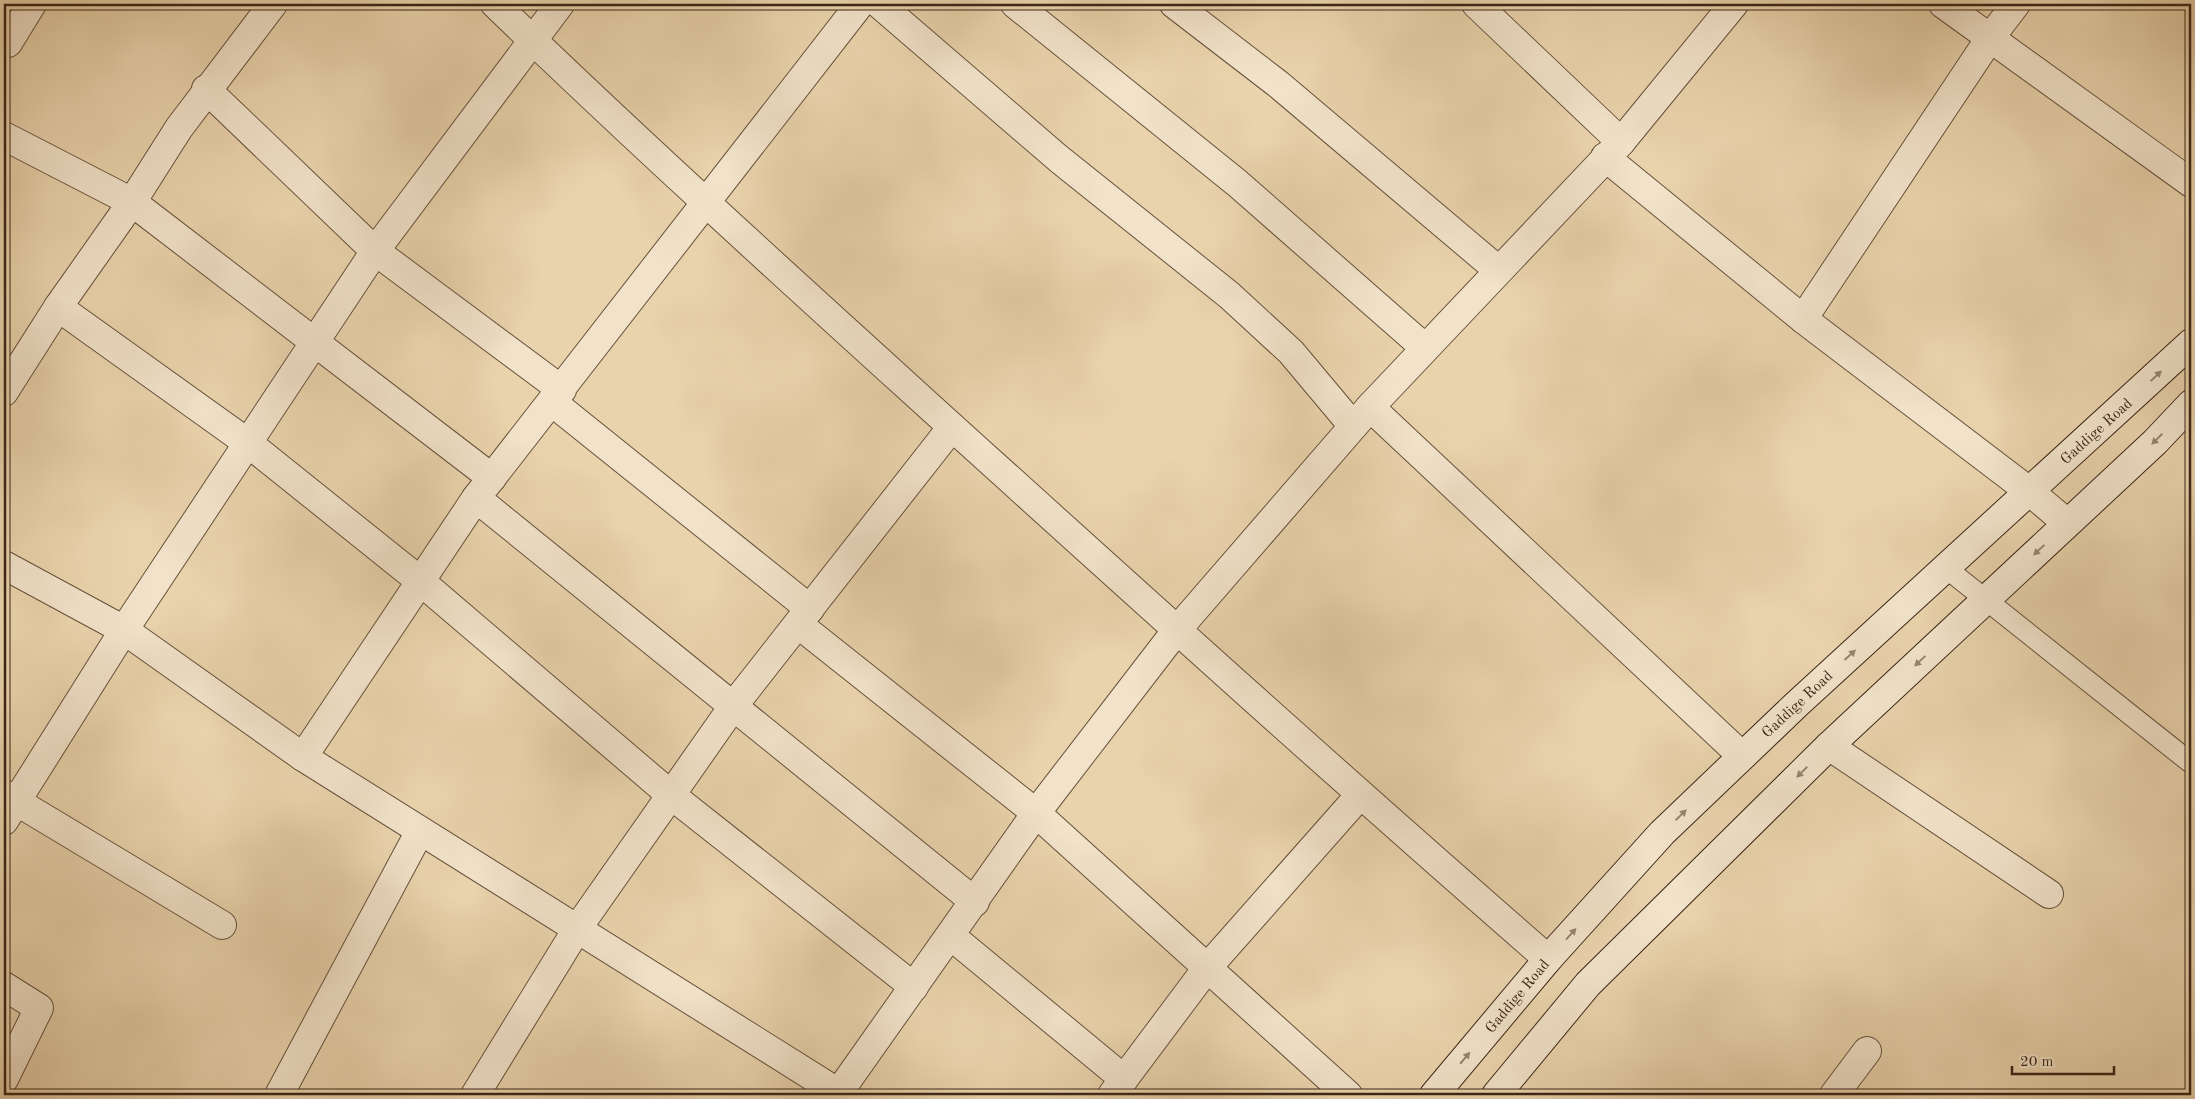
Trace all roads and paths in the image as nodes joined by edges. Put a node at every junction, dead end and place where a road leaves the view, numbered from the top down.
1 (32, 4) edge
2 (273, 4) edge
3 (496, 4) edge
4 (560, 4) edge
5 (860, 4) edge
6 (879, 4) edge
7 (1015, 4) edge
8 (1174, 4) edge
9 (1476, 4) edge
10 (1734, 4) edge
11 (1943, 4) edge
12 (2016, 4) edge
13 (1990, 38) junction
14 (533, 40) junction
15 (8, 43) dead end
16 (206, 89) junction
17 (4, 136) edge
18 (1613, 150) junction
19 (2191, 183) edge
20 (132, 202) junction
21 (708, 202) junction
22 (375, 251) junction
23 (1498, 270) junction
24 (58, 307) junction
25 (1803, 318) junction
26 (315, 342) junction
27 (2191, 343) edge
28 (1425, 348) junction
29 (4, 392) edge
30 (557, 396) junction
31 (2191, 404) edge
32 (1361, 416) junction
33 (952, 427) junction
34 (248, 443) junction
35 (484, 488) junction
36 (2029, 491) junction
37 (2067, 524) junction
38 (4, 565) edge
39 (1946, 568) junction
40 (419, 580) junction
41 (1984, 600) junction
42 (804, 617) junction
43 (124, 630) junction
44 (1176, 631) junction
45 (734, 705) junction
46 (1829, 746) junction
47 (1742, 756) junction
48 (302, 757) junction
49 (2191, 763) edge
50 (671, 795) junction
51 (1360, 795) junction
52 (8, 805) edge
53 (1036, 813) junction
54 (420, 831) junction
55 (2048, 894) dead end
56 (974, 902) junction
57 (222, 925) dead end
58 (576, 929) junction
59 (951, 936) junction
60 (1548, 959) junction
61 (1207, 968) junction
62 (4, 986) edge
63 (914, 988) junction
64 (1867, 1052) dead end
65 (4, 1079) edge
66 (1115, 1091) edge
67 (278, 1095) edge
68 (475, 1095) edge
69 (839, 1095) edge
70 (1348, 1095) edge
71 (1434, 1095) edge
72 (1496, 1095) edge
73 (1834, 1095) edge

1 - 15 street
2 - 16 street
3 - 14 street
4 - 14 street
5 - 21 street
6 - 32 street
7 - 28 street
8 - 23 street
9 - 18 street
10 - 18 street
11 - 13 street
12 - 13 street
13 - 19 street
13 - 25 street
14 - 21 street
14 - 22 street
16 - 20 street
16 - 22 street
17 - 20 street
18 - 23 street
18 - 25 street
20 - 24 street
20 - 26 street
21 - 30 street
21 - 33 street
22 - 26 street
22 - 30 street
23 - 28 street
24 - 29 street
24 - 34 street
25 - 36 street
26 - 34 street
26 - 35 street
36 -> 27 street, Gaddige Road
28 - 32 street
30 - 35 street
30 - 42 street
31 -> 37 street
32 - 44 street
32 - 47 street
33 - 42 street
33 - 44 street
34 - 40 street
34 - 43 street
35 - 40 street
35 - 45 street
36 - 37 street
36 - 39 street, Gaddige Road
37 -> 41 street
38 - 43 street
39 - 41 lane
47 -> 39 street, Gaddige Road
40 - 48 street
40 - 50 street
41 -> 46 street
41 - 49 lane
42 - 45 street
42 - 53 street
43 - 48 street
43 - 52 street
44 - 51 street
44 - 53 street
45 - 50 street
45 - 56 street
46 - 55 street
46 -> 72 street
60 -> 47 street, Gaddige Road
48 - 54 street
50 - 58 street
50 - 63 street
51 - 60 street
51 - 61 street
52 - 57 street
53 - 56 street
53 - 61 street
54 - 58 street
54 - 67 street
56 - 59 street
58 - 68 street
58 - 69 street
59 - 63 street
59 - 66 street
71 -> 60 street, Gaddige Road
61 - 66 street
61 - 70 street
62 - 65 street
63 - 69 street
64 - 73 street

